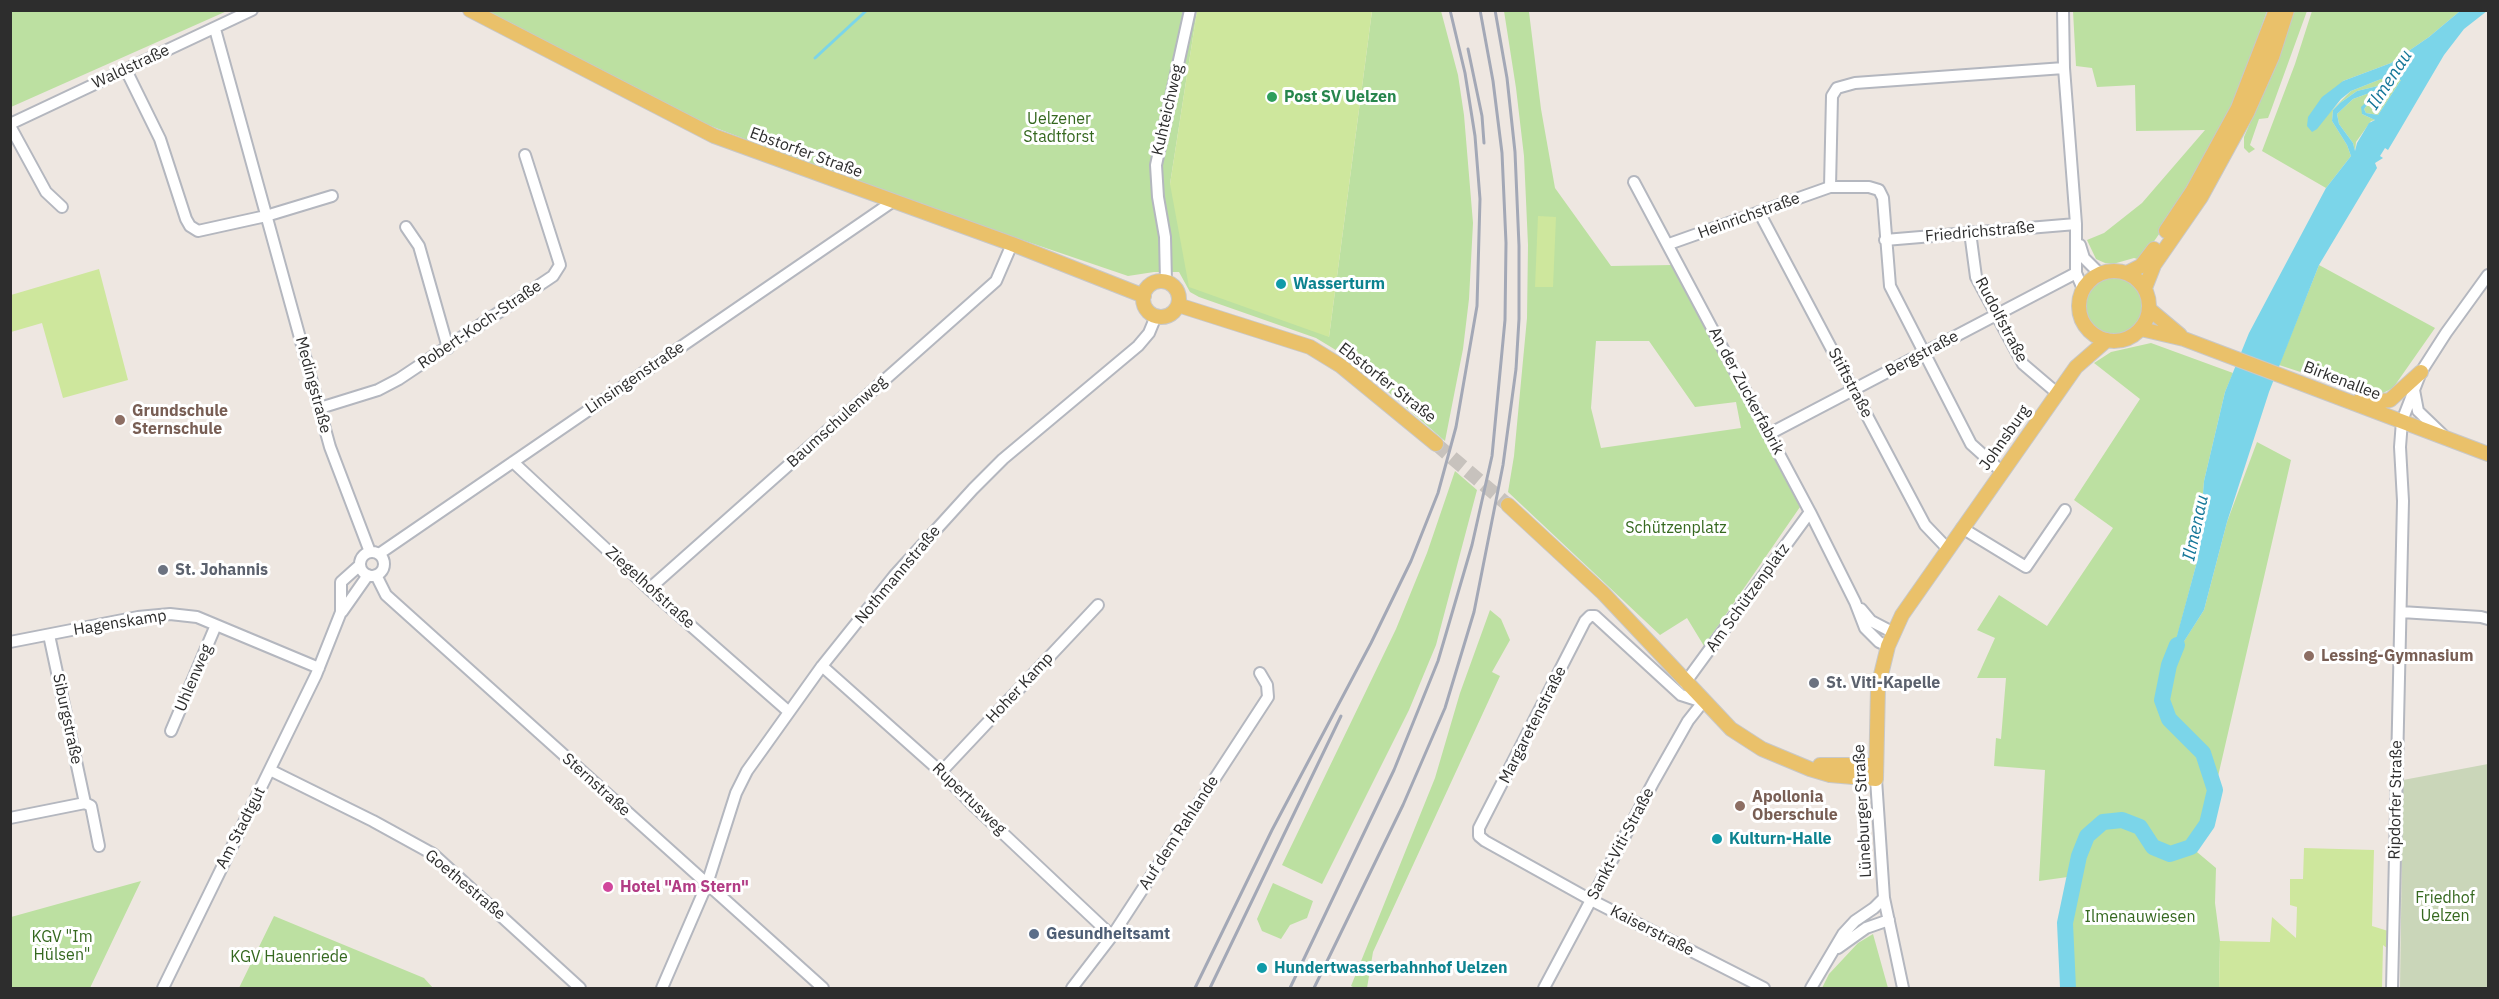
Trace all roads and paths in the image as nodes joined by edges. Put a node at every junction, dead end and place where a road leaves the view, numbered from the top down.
1 (252, 10) edge
2 (470, 10) edge
3 (1190, 10) edge
4 (2063, 10) edge
5 (2276, 10) edge
6 (2287, 10) edge
7 (215, 28) junction
8 (2064, 68) junction
9 (126, 69) junction
10 (10, 125) edge
11 (525, 154) dead end
12 (1634, 182) dead end
13 (1830, 187) junction
14 (332, 196) dead end
15 (892, 202) junction
16 (62, 207) dead end
17 (1759, 212) junction
18 (266, 216) junction
19 (2076, 224) junction
20 (406, 227) dead end
21 (1970, 232) junction
22 (1885, 240) junction
23 (1012, 244) junction
24 (1669, 244) junction
25 (2076, 273) junction
26 (2127, 273) junction
27 (2100, 274) junction
28 (2488, 275) edge
29 (1166, 282) junction
30 (2145, 288) junction
31 (2083, 290) junction
32 (1144, 296) junction
33 (1178, 305) junction
34 (2150, 309) junction
35 (1996, 315) junction
36 (1156, 316) junction
37 (2141, 329) junction
38 (2090, 331) junction
39 (2184, 339) junction
40 (2107, 340) junction
41 (448, 348) junction
42 (1924, 353) junction
43 (2076, 368) junction
44 (2421, 372) junction
45 (2414, 389) junction
46 (1854, 390) junction
47 (2057, 393) junction
48 (2340, 397) junction
49 (320, 408) junction
50 (2402, 421) junction
51 (1769, 434) junction
52 (2448, 439) junction
53 (1436, 444) tunnel mouth
54 (2488, 454) edge
55 (513, 462) junction
56 (2001, 471) junction
57 (1508, 505) tunnel mouth
58 (2065, 510) dead end
59 (1810, 512) junction
60 (1962, 528) junction
61 (1947, 548) junction
62 (374, 553) junction
63 (360, 565) junction
64 (372, 575) junction
65 (649, 589) junction
66 (1098, 605) dead end
67 (341, 612) junction
68 (2401, 612) junction
69 (2488, 619) edge
70 (216, 625) junction
71 (49, 634) junction
72 (1891, 639) junction
73 (10, 642) edge
74 (822, 666) junction
75 (319, 668) junction
76 (1260, 673) dead end
77 (1685, 683) junction
78 (1703, 702) junction
79 (789, 712) junction
80 (171, 731) dead end
81 (270, 770) junction
82 (941, 772) junction
83 (1876, 772) junction
84 (85, 803) junction
85 (10, 818) edge
86 (1479, 836) joint
87 (99, 846) dead end
88 (706, 884) junction
89 (1884, 898) junction
90 (1591, 900) junction
91 (1889, 920) junction
92 (1112, 936) junction
93 (1833, 952) junction
94 (163, 988) edge
95 (580, 988) edge
96 (662, 988) edge
97 (823, 988) edge
98 (1072, 988) edge
99 (1544, 988) edge
100 (1764, 988) edge
101 (1811, 988) edge
102 (1903, 988) edge
103 (2392, 988) edge

1 - 7 street, Waldstraße
2 - 15 main road, Ebstorfer Straße
3 - 29 street, Kuhteichweg
4 - 8 street
5 - 26 main road
6 - 30 main road
7 - 9 street, Waldstraße
7 - 18 street, Medingstraße
8 - 13 street
8 - 19 street
9 - 10 street, Waldstraße
9 - 18 street
10 - 16 street
11 - 41 street, Robert-Koch-Straße
12 - 24 street, An der Zuckerfabrik
13 - 17 street, Heinrichstraße
13 - 22 street, Heinrichstraße
14 - 18 street
15 - 23 main road, Ebstorfer Straße
15 - 55 street, Linsingenstraße
17 - 24 street, Heinrichstraße
17 - 46 street, Stiftstraße
18 - 49 street, Medingstraße
19 - 21 street, Friedrichstraße
19 - 25 street
19 - 27 street
20 - 41 street
21 - 22 street, Friedrichstraße
21 - 35 street, Rudolfstraße
22 - 42 street
23 - 32 main road, Ebstorfer Straße
23 - 65 street, Baumschulenweg
24 - 51 street, An der Zuckerfabrik
25 - 31 street
25 - 35 street, Bergstraße
26 - 27 main road
26 - 30 main road
27 - 31 main road
28 - 44 street, Ripdorfer Straße
29 - 32 main road
29 - 33 main road
30 - 34 main road
31 - 38 main road
32 - 36 main road
33 - 36 main road
33 - 53 main road, Ebstorfer Straße
34 - 37 main road
34 - 39 main road, Birkenallee
35 - 42 street, Bergstraße
35 - 47 street, Rudolfstraße
36 - 74 street, Nothmannstraße
37 - 39 main road, Birkenallee
37 - 40 main road
38 - 40 main road
38 - 43 main road, Johnsburg
39 - 48 main road, Birkenallee
40 - 43 main road, Johnsburg
41 - 49 street, Robert-Koch-Straße
42 - 46 street, Bergstraße
42 - 56 street
43 - 47 main road, Johnsburg
44 - 45 street, Ripdorfer Straße
44 - 48 main road
45 - 50 street, Ripdorfer Straße
45 - 52 street
46 - 51 street, Bergstraße
46 - 61 street, Stiftstraße
47 - 56 main road, Johnsburg
48 - 50 main road, Birkenallee
49 - 62 street, Medingstraße
50 - 52 main road, Birkenallee
50 - 68 street, Ripdorfer Straße
51 - 59 street, An der Zuckerfabrik
52 - 54 main road, Birkenallee
55 - 62 street, Linsingenstraße
55 - 65 street, Ziegelhofstraße
56 - 60 main road, Johnsburg
57 - 77 main road
58 - 60 street
59 - 72 street, An der Zuckerfabrik
59 - 77 street, Am Schützenplatz
60 - 61 main road, Johnsburg
61 - 72 main road, Johnsburg
62 - 63 street
62 - 64 street
63 - 64 street
63 - 67 street
64 - 67 street
64 - 88 street, Sternstraße
65 - 79 street, Ziegelhofstraße
66 - 82 street, Hoher Kamp
67 - 75 street, Am Stadtgut
68 - 69 street
68 - 103 street, Ripdorfer Straße
70 - 71 street, Hagenskamp
70 - 75 street, Hagenskamp
70 - 80 street, Uhlenweg
71 - 73 street, Hagenskamp
71 - 84 street, Siburgstraße
72 - 83 main road, Lüneburger Straße
74 - 79 street, Nothmannstraße
74 - 82 street, Rupertusweg
75 - 81 street, Am Stadtgut
76 - 92 street, Auf dem Rahlande
77 - 78 main road
78 - 83 main road
78 - 86 street, Margaretenstraße
78 - 90 street, Sankt-Viti-Straße
79 - 88 street, Nothmannstraße
81 - 94 street, Am Stadtgut
81 - 95 street, Goethestraße
82 - 92 street, Rupertusweg
83 - 89 street, Lüneburger Straße
84 - 85 street
84 - 87 street, Siburgstraße
86 - 90 street, Kaiserstraße
88 - 96 street, Nothmannstraße
88 - 97 street, Sternstraße
89 - 91 street, Lüneburger Straße
89 - 93 street
90 - 99 street, Sankt-Viti-Straße
90 - 100 street, Kaiserstraße
91 - 93 street
91 - 102 street, Lüneburger Straße
92 - 98 street, Auf dem Rahlande
93 - 101 street

